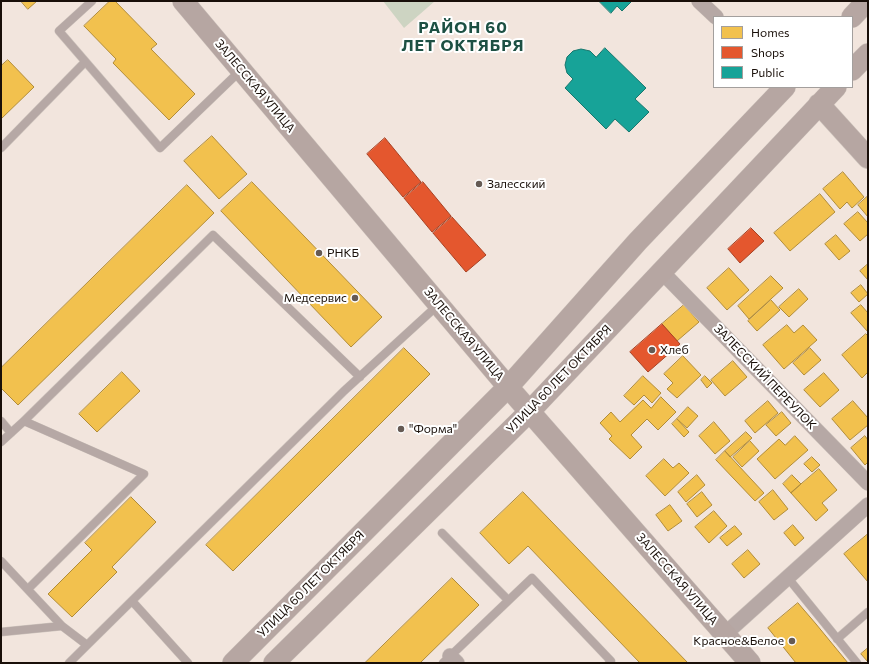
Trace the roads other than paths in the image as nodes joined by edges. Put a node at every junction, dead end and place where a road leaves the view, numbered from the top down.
1 (92, 1) edge
2 (183, 1) edge
3 (699, 1) edge
4 (867, 1) edge
5 (715, 16) edge
6 (853, 16) edge
7 (868, 54) edge
8 (85, 62) junction
9 (853, 69) edge
10 (241, 70) junction
11 (784, 88) edge
12 (835, 88) edge
13 (819, 104) junction
14 (1, 148) edge
15 (868, 158) edge
16 (661, 271) junction
17 (438, 304) junction
18 (360, 377) junction
19 (508, 386) junction
20 (530, 411) junction
21 (1, 421) edge
22 (24, 421) junction
23 (11, 433) junction
24 (1, 442) edge
25 (868, 483) edge
26 (868, 505) edge
27 (442, 533) dead end
28 (1, 561) edge
29 (788, 578) junction
30 (28, 589) junction
31 (508, 600) junction
32 (132, 601) junction
33 (868, 612) edge
34 (62, 626) junction
35 (1, 632) edge
36 (725, 634) junction
37 (837, 638) junction
38 (87, 645) junction
39 (450, 661) edge
40 (747, 662) edge
41 (69, 663) edge
42 (188, 663) edge
43 (233, 663) edge
44 (274, 663) edge
45 (609, 663) edge
46 (857, 663) edge

1 - 8 lane
2 - 10 main road, ЗАЛЕССКАЯ УЛИЦА
3 - 5 street
4 - 6 main road
7 - 9 main road
8 - 10 lane
8 - 14 lane
10 - 17 main road, ЗАЛЕССКАЯ УЛИЦА
11 - 19 main road, УЛИЦА 60 ЛЕТ ОКТЯБРЯ
12 - 13 main road, УЛИЦА 60 ЛЕТ ОКТЯБРЯ
13 - 15 main road
13 - 16 main road, УЛИЦА 60 ЛЕТ ОКТЯБРЯ
16 - 20 main road, УЛИЦА 60 ЛЕТ ОКТЯБРЯ
16 - 25 street, ЗАЛЕССКИЙ ПЕРЕУЛОК
17 - 18 lane
17 - 19 main road, ЗАЛЕССКАЯ УЛИЦА
18 - 22 lane
18 - 32 lane
19 - 20 main road, ЗАЛЕССКАЯ УЛИЦА
19 - 43 main road, УЛИЦА 60 ЛЕТ ОКТЯБРЯ
20 - 36 main road, ЗАЛЕССКАЯ УЛИЦА
20 - 44 main road, УЛИЦА 60 ЛЕТ ОКТЯБРЯ
21 - 23 lane
22 - 23 lane
22 - 30 lane
23 - 24 lane
26 - 29 street
27 - 31 lane
28 - 30 lane
29 - 36 street
29 - 37 lane
30 - 34 lane
31 - 39 lane
31 - 45 lane
32 - 38 lane
32 - 42 lane
33 - 37 lane
34 - 35 lane
34 - 38 lane
36 - 40 main road, ЗАЛЕССКАЯ УЛИЦА
37 - 46 lane
38 - 41 lane

